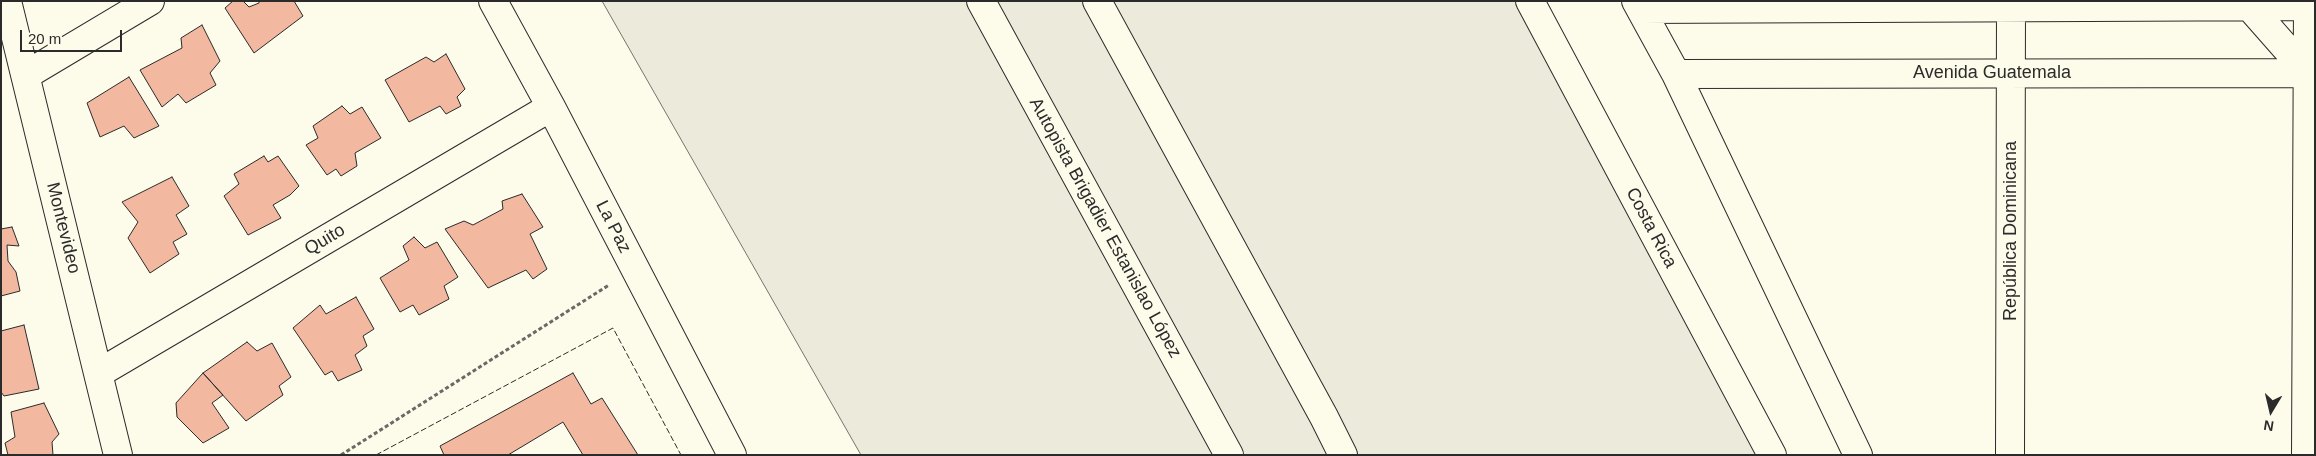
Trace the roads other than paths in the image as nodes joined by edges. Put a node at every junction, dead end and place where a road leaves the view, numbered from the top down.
1 (7, 1) edge
2 (150, 1) edge
3 (493, 1) edge
4 (981, 1) edge
5 (1097, 1) edge
6 (1530, 1) edge
7 (2249, 4) edge
8 (2308, 4) edge
9 (1638, 5) edge
10 (2012, 7) junction
11 (2011, 73) junction
12 (1676, 74) junction
13 (2308, 74) junction
14 (26, 75) junction
15 (551, 106) junction
16 (99, 374) junction
17 (2310, 421) edge
18 (118, 455) edge
19 (732, 455) edge
20 (1229, 455) edge
21 (1342, 455) edge
22 (1772, 455) edge
23 (1858, 455) edge
24 (2010, 455) edge
25 (2306, 455) edge

1 - 14 main road, Montevideo
2 - 14 main road
3 - 15 main road, La Paz
4 - 20 main road, Autopista Brigadier Estanislao López
5 - 21 main road
6 - 22 main road, Costa Rica
7 - 8 main road
7 - 10 main road
7 - 13 main road
8 - 13 main road
9 - 10 main road
9 - 12 main road
10 - 11 main road, República Dominicana
11 - 12 main road, Avenida Guatemala
11 - 13 main road, Avenida Guatemala
11 - 24 main road, República Dominicana
12 - 23 main road
13 - 17 main road
14 - 16 main road, Montevideo
15 - 16 main road, Quito
15 - 19 main road, La Paz
16 - 18 main road, Montevideo
17 - 25 main road

